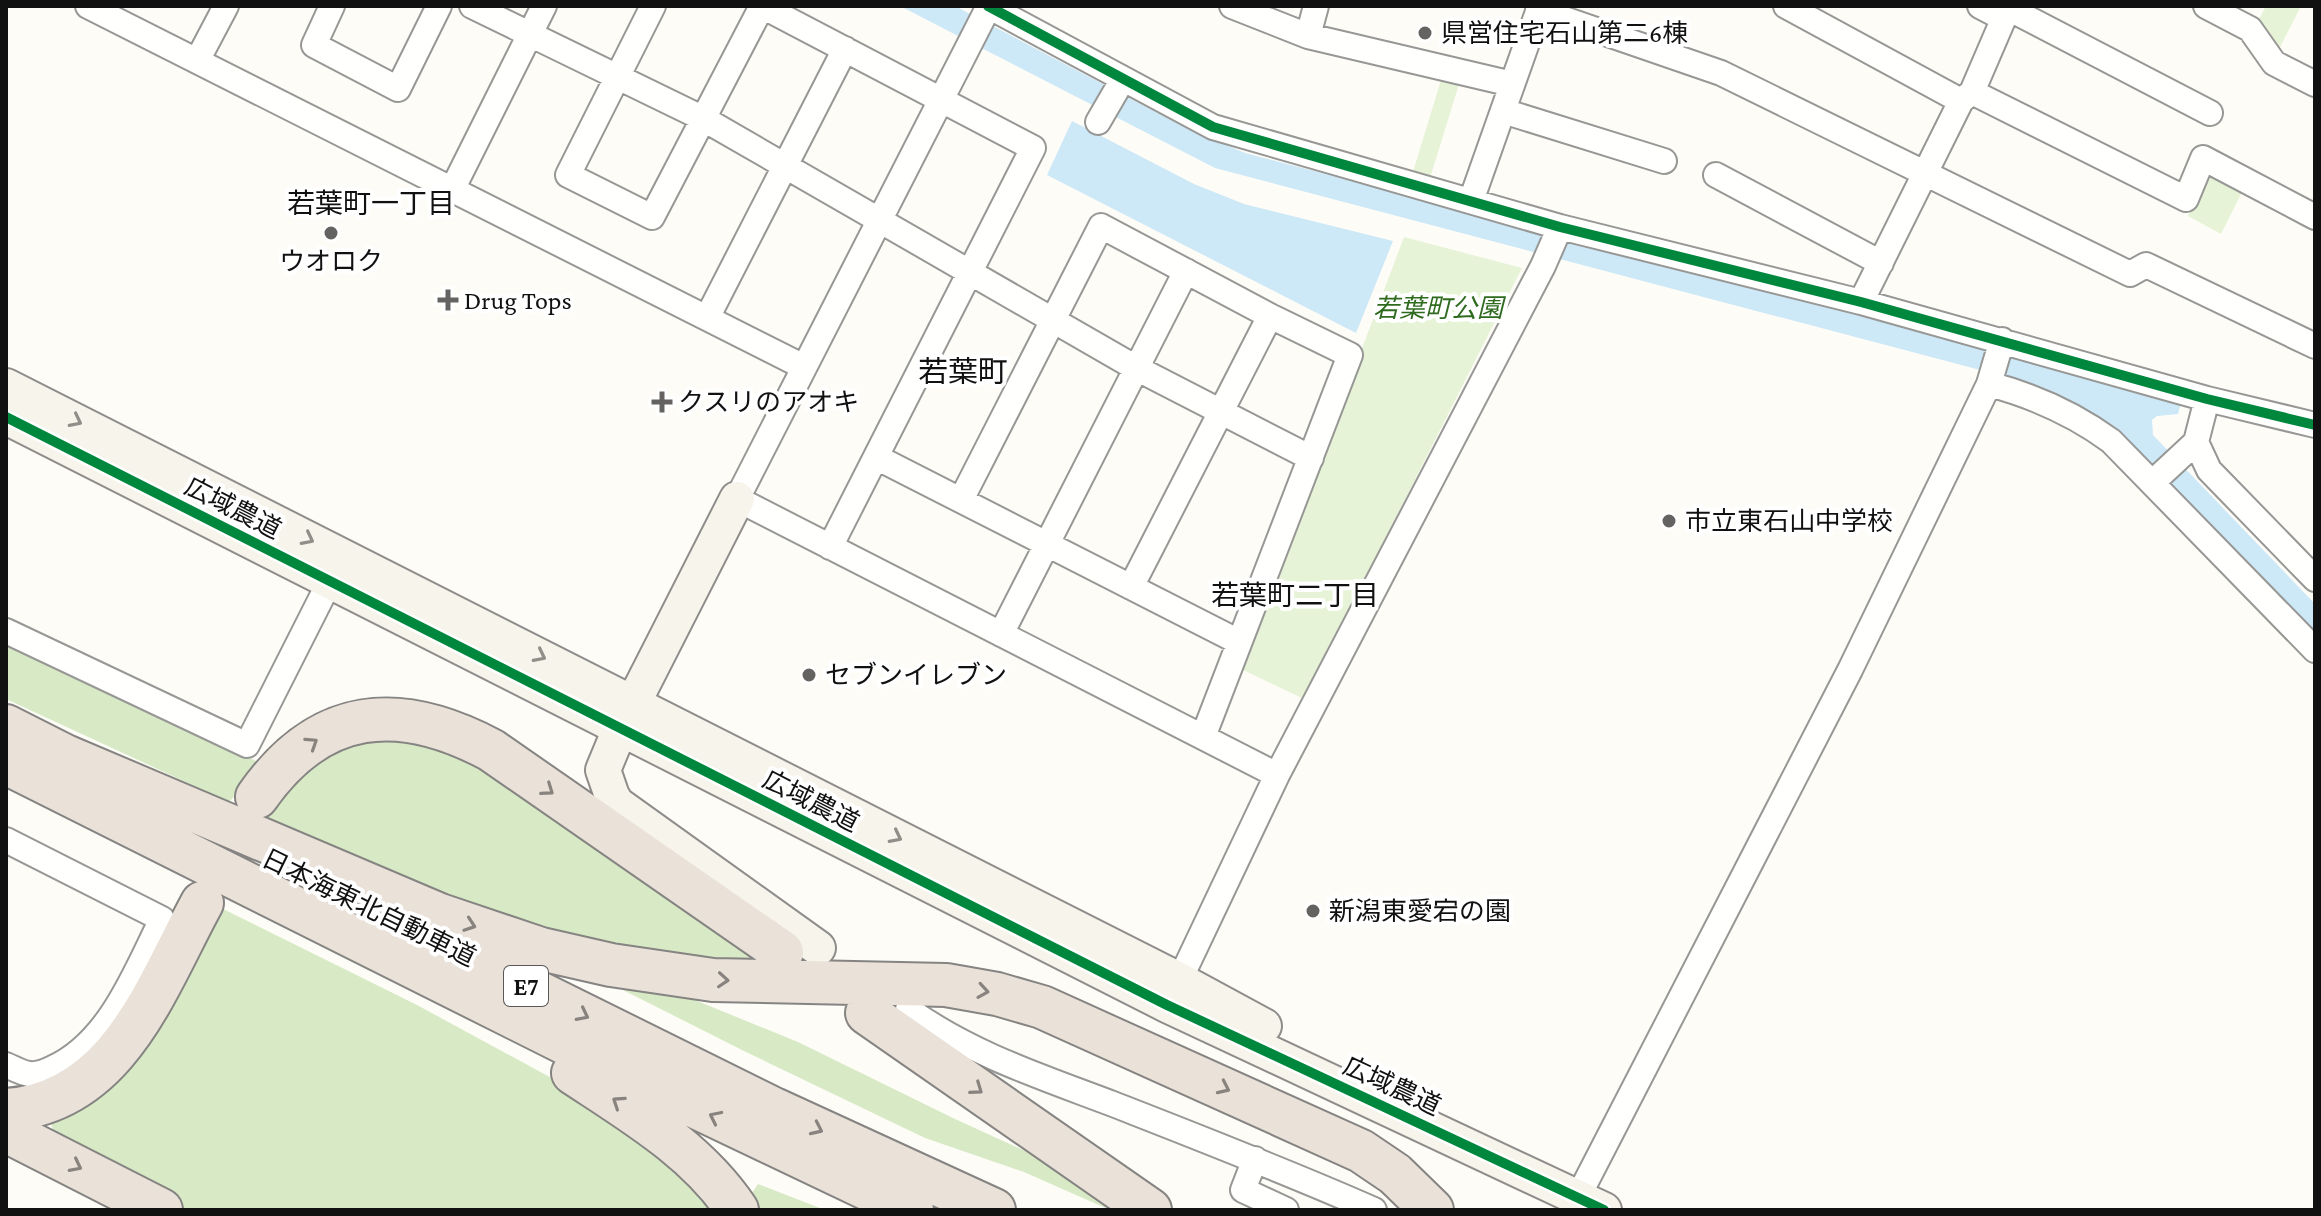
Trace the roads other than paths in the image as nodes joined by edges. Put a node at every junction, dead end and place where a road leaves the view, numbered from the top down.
1 (226, 6) edge
2 (332, 6) edge
3 (439, 6) edge
4 (472, 6) edge
5 (544, 6) edge
6 (653, 6) edge
7 (762, 6) edge
8 (989, 6) edge
9 (1232, 6) edge
10 (1316, 6) edge
11 (1786, 6) edge
12 (1980, 6) edge
13 (2206, 6) edge
14 (1539, 8) edge
15 (100, 9) edge
16 (2007, 11) edge
17 (529, 35) junction
18 (1308, 36) junction
19 (845, 49) junction
20 (197, 61) junction
21 (616, 76) junction
22 (1123, 79) junction
23 (1512, 84) junction
24 (2315, 84) edge
25 (1967, 96) junction
26 (941, 99) junction
27 (1503, 111) junction
28 (2210, 113) dead end
29 (702, 118) junction
30 (1098, 122) dead end
31 (1664, 161) dead end
32 (785, 165) junction
33 (1926, 172) junction
34 (1716, 175) dead end
35 (452, 190) junction
36 (1471, 201) junction
37 (2315, 217) edge
38 (880, 219) junction
39 (1560, 227) junction
40 (1881, 263) junction
41 (970, 270) junction
42 (1186, 271) junction
43 (1861, 302) junction
44 (1270, 316) junction
45 (707, 318) junction
46 (1053, 321) junction
47 (2001, 344) junction
48 (2315, 346) edge
49 (804, 367) junction
50 (1136, 368) junction
51 (1990, 380) junction
52 (6, 386) edge
53 (2207, 399) junction
54 (1222, 411) junction
55 (6, 417) edge
56 (2315, 425) edge
57 (2187, 449) junction
58 (876, 457) junction
59 (1311, 458) junction
60 (2156, 480) junction
61 (737, 499) junction
62 (961, 500) junction
63 (1045, 543) junction
64 (830, 547) junction
65 (336, 569) junction
66 (2315, 579) edge
67 (1131, 587) junction
68 (6, 631) edge
69 (1001, 634) junction
70 (1239, 642) junction
71 (2315, 650) edge
72 (627, 716) junction
73 (6, 726) edge
74 (1203, 737) junction
75 (6, 763) edge
76 (58, 771) junction
77 (1277, 775) junction
78 (257, 797) dead end
79 (6, 840) edge
80 (202, 903) dead end
81 (800, 950) joint
82 (1173, 992) junction
83 (908, 1009) dead end
84 (867, 1013) dead end
85 (6, 1065) edge
86 (6, 1110) edge
87 (6, 1131) edge
88 (1255, 1159) junction
89 (1585, 1206) edge
90 (161, 1210) edge
91 (737, 1210) edge
92 (912, 1210) edge
93 (994, 1210) edge
94 (1150, 1210) edge
95 (1286, 1210) edge
96 (1374, 1210) edge
97 (1432, 1210) edge

1 - 20 street
2 - 3 street
4 - 17 street
5 - 17 street
6 - 21 street
7 - 19 street
7 - 29 street
8 - 22 street
8 - 26 street
9 - 18 street
10 - 18 street
11 - 25 street
12 - 16 street
13 - 24 street
14 - 23 street
14 - 33 street
15 - 20 street
16 - 25 street
16 - 28 street
17 - 21 street
17 - 35 street
18 - 23 street
19 - 26 street
19 - 32 street
20 - 35 street
21 - 29 street
21 - 29 street
22 - 30 street
22 - 36 street
23 - 27 street
25 - 33 street
25 - 37 street
26 - 38 street
26 - 41 street
27 - 31 street
27 - 36 street
29 - 32 street
32 - 38 street
32 - 45 street
33 - 40 street
33 - 48 street
34 - 40 street
35 - 45 street
36 - 39 street
38 - 41 street
38 - 49 street
39 - 43 street
39 - 77 street
40 - 43 street
41 - 46 street
41 - 58 street
42 - 44 street
42 - 46 street
42 - 50 street
43 - 47 street
44 - 54 street
44 - 59 street
45 - 49 street
46 - 50 street
46 - 62 street
47 - 51 street
47 - 53 street
49 - 61 street
50 - 54 street
50 - 63 street
51 - 60 street
51 - 89 street
52 -> 65 street, 広域農道
53 - 56 street
53 - 57 street
54 - 59 street
54 - 67 street
55 - 65 street, 広域農道
57 - 60 street
57 - 66 street
58 - 62 street
58 - 64 street
59 - 70 street
60 - 71 street
61 - 64 street
61 - 72 street
62 - 63 street
63 - 67 street
63 - 69 street
64 - 69 street
65 - 68 street
65 - 72 street, 広域農道
67 - 70 street
69 - 74 street
70 - 74 street
72 - 81 street
72 - 82 street, 広域農道
73 - 76 highway, 日本海東北自動車道 / E7
74 - 77 street
75 - 76 highway, 日本海東北自動車道 / E7
91 -> 76 highway
92 -> 76 highway, 日本海東北自動車道 / E7
76 -> 93 highway, 日本海東北自動車道 / E7
76 -> 97 highway
77 - 82 street
78 -> 81 highway
79 - 85 street
80 - 86 highway
82 - 89 street, 広域農道
83 - 88 street
84 -> 94 highway
87 -> 90 highway
88 - 95 street
88 - 96 street

